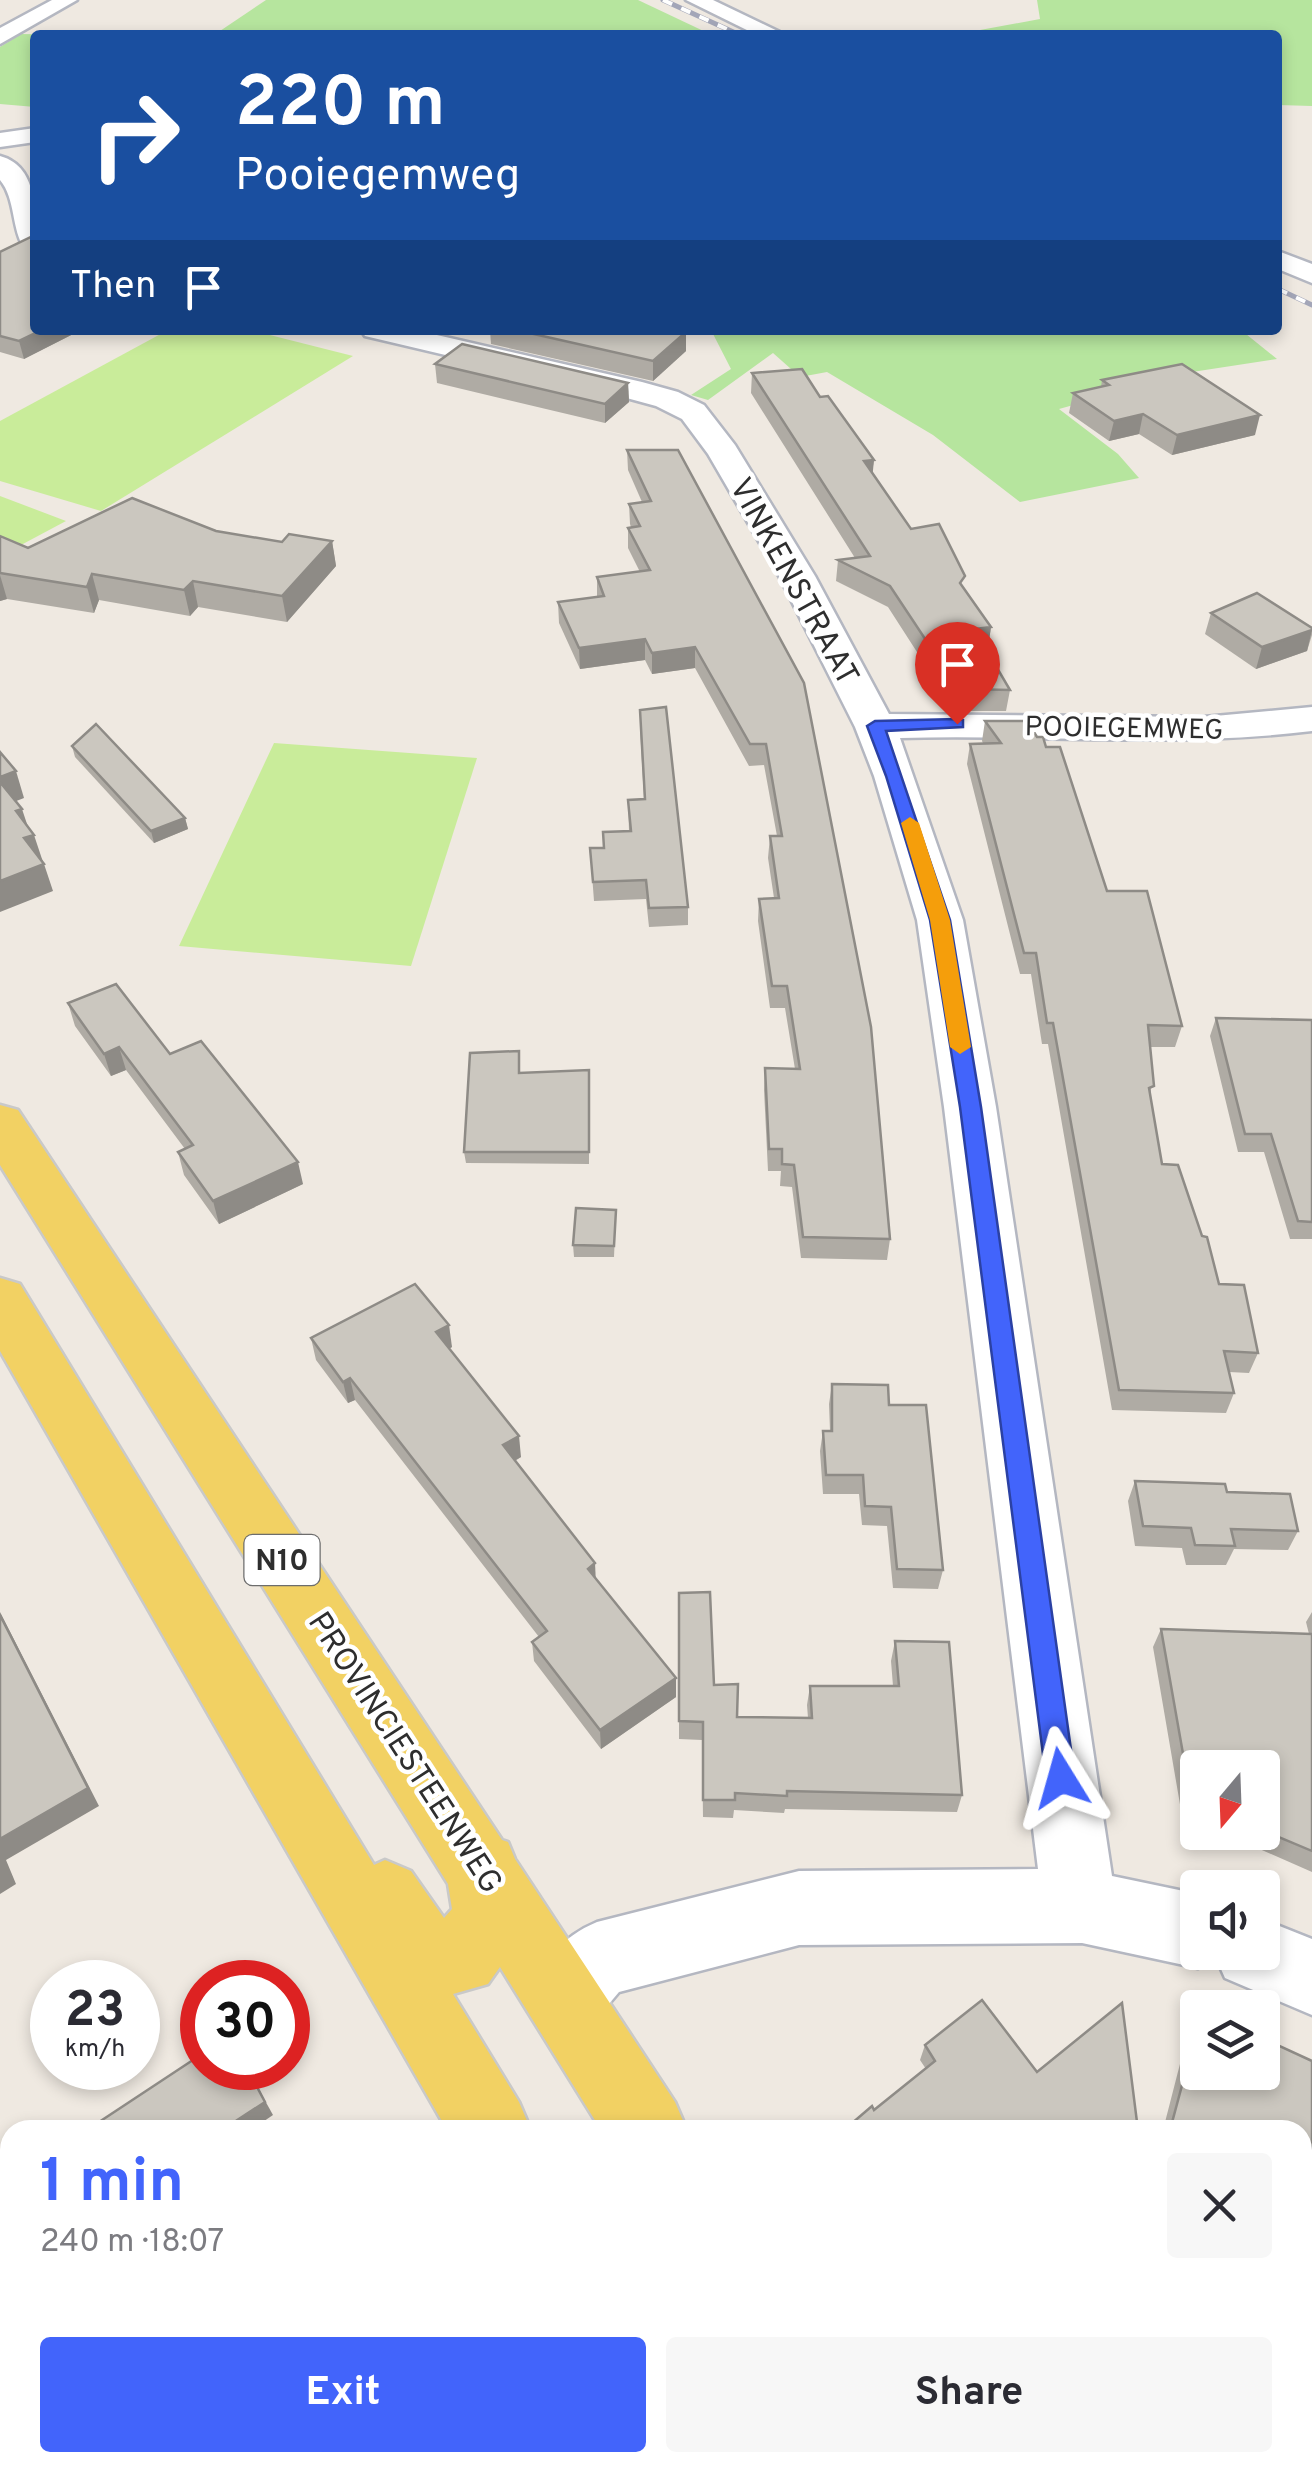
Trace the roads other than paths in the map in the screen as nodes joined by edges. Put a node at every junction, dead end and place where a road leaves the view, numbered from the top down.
1 (67, 0) edge
2 (696, 0) edge
3 (764, 30) edge
4 (0, 38) edge
5 (30, 136) edge
6 (0, 140) edge
7 (0, 164) edge
8 (30, 236) edge
9 (1282, 261) edge
10 (1312, 275) edge
11 (397, 335) edge
12 (1312, 720) edge
13 (875, 726) junction
14 (0, 1123) edge
15 (0, 1300) edge
16 (482, 1868) junction
17 (335, 1869) junction
18 (1082, 1906) junction
19 (1180, 1927) edge
20 (1280, 1964) edge
21 (1312, 1977) edge
22 (565, 1997) junction
23 (485, 2120) edge
24 (641, 2120) edge

1 - 4 street
2 - 3 street
5 - 6 street
7 - 8 street
9 - 10 street
11 - 13 street, VINKENSTRAAT
12 - 13 street, POOIEGEMWEG
13 - 18 street, VINKENSTRAAT
14 - 16 main road, PROVINCIESTEENWEG / N10
15 - 17 main road
16 - 17 main road
16 - 22 main road, PROVINCIESTEENWEG / N10
17 - 23 main road
18 - 19 street
18 - 22 street
20 - 21 street
22 - 24 main road, PROVINCIESTEENWEG / N10

